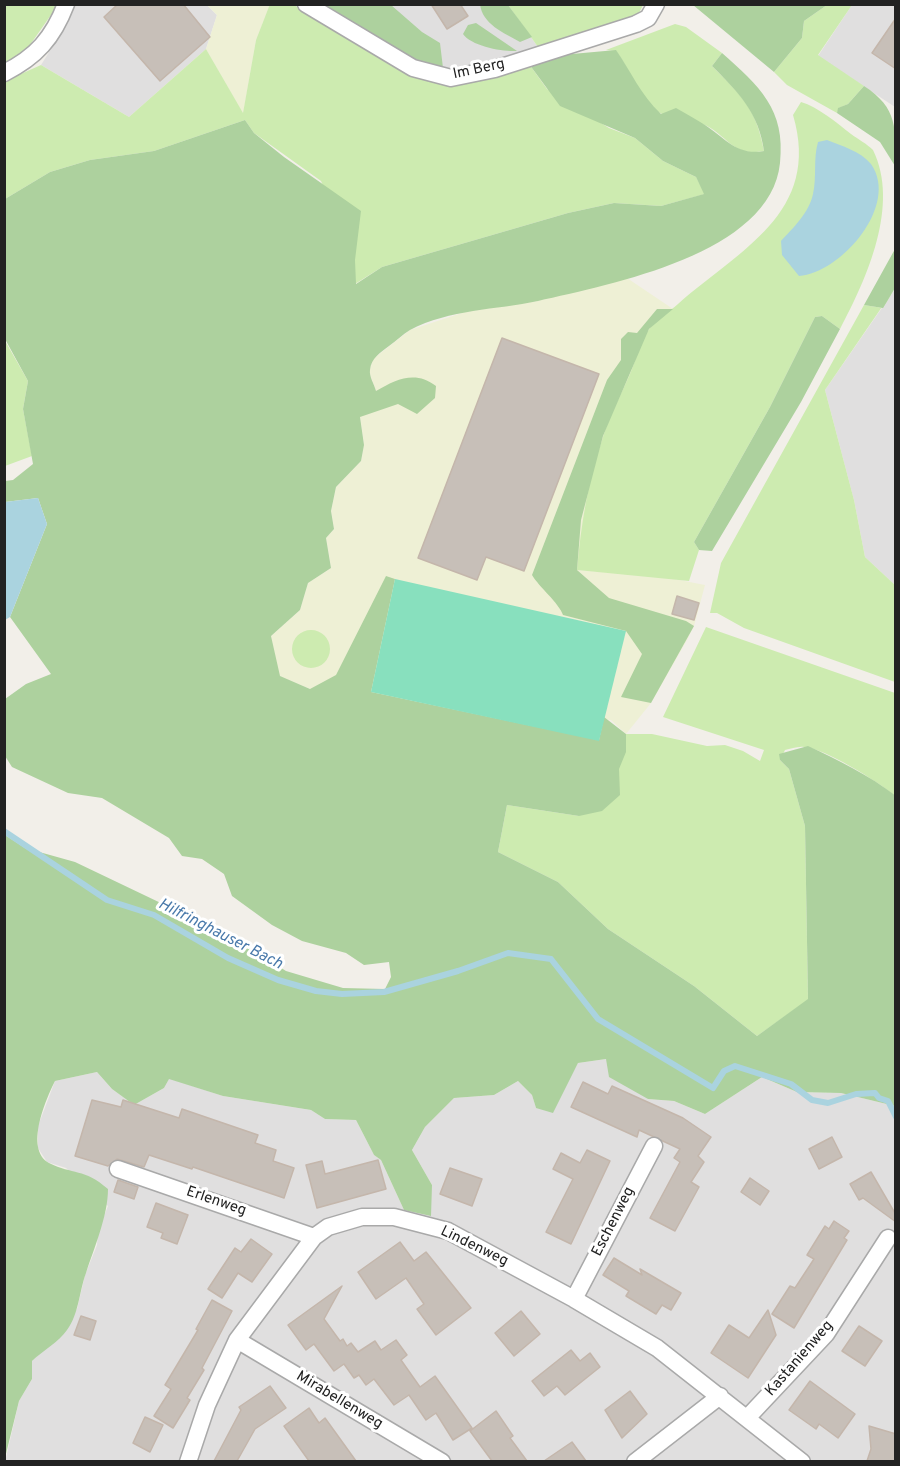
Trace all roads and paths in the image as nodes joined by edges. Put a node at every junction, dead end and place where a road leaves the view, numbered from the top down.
1 (66, 4) edge
2 (306, 4) edge
3 (656, 4) edge
4 (4, 73) edge
5 (654, 1146) dead end
6 (118, 1169) dead end
7 (314, 1237) junction
8 (888, 1238) dead end
9 (574, 1299) junction
10 (237, 1340) junction
11 (720, 1396) junction
12 (748, 1417) junction
13 (188, 1461) edge
14 (442, 1461) edge
15 (635, 1461) edge
16 (802, 1461) edge

1 - 4 street
2 - 3 street, Im Berg
5 - 9 street, Eschenweg
6 - 7 street, Erlenweg
7 - 9 street, Lindenweg
7 - 10 street, Lindenweg
8 - 12 street, Kastanienweg
9 - 11 street, Lindenweg
10 - 13 street, Lindenweg
10 - 14 street, Mirabellenweg
11 - 12 street, Lindenweg
11 - 15 street
12 - 16 street, Lindenweg

